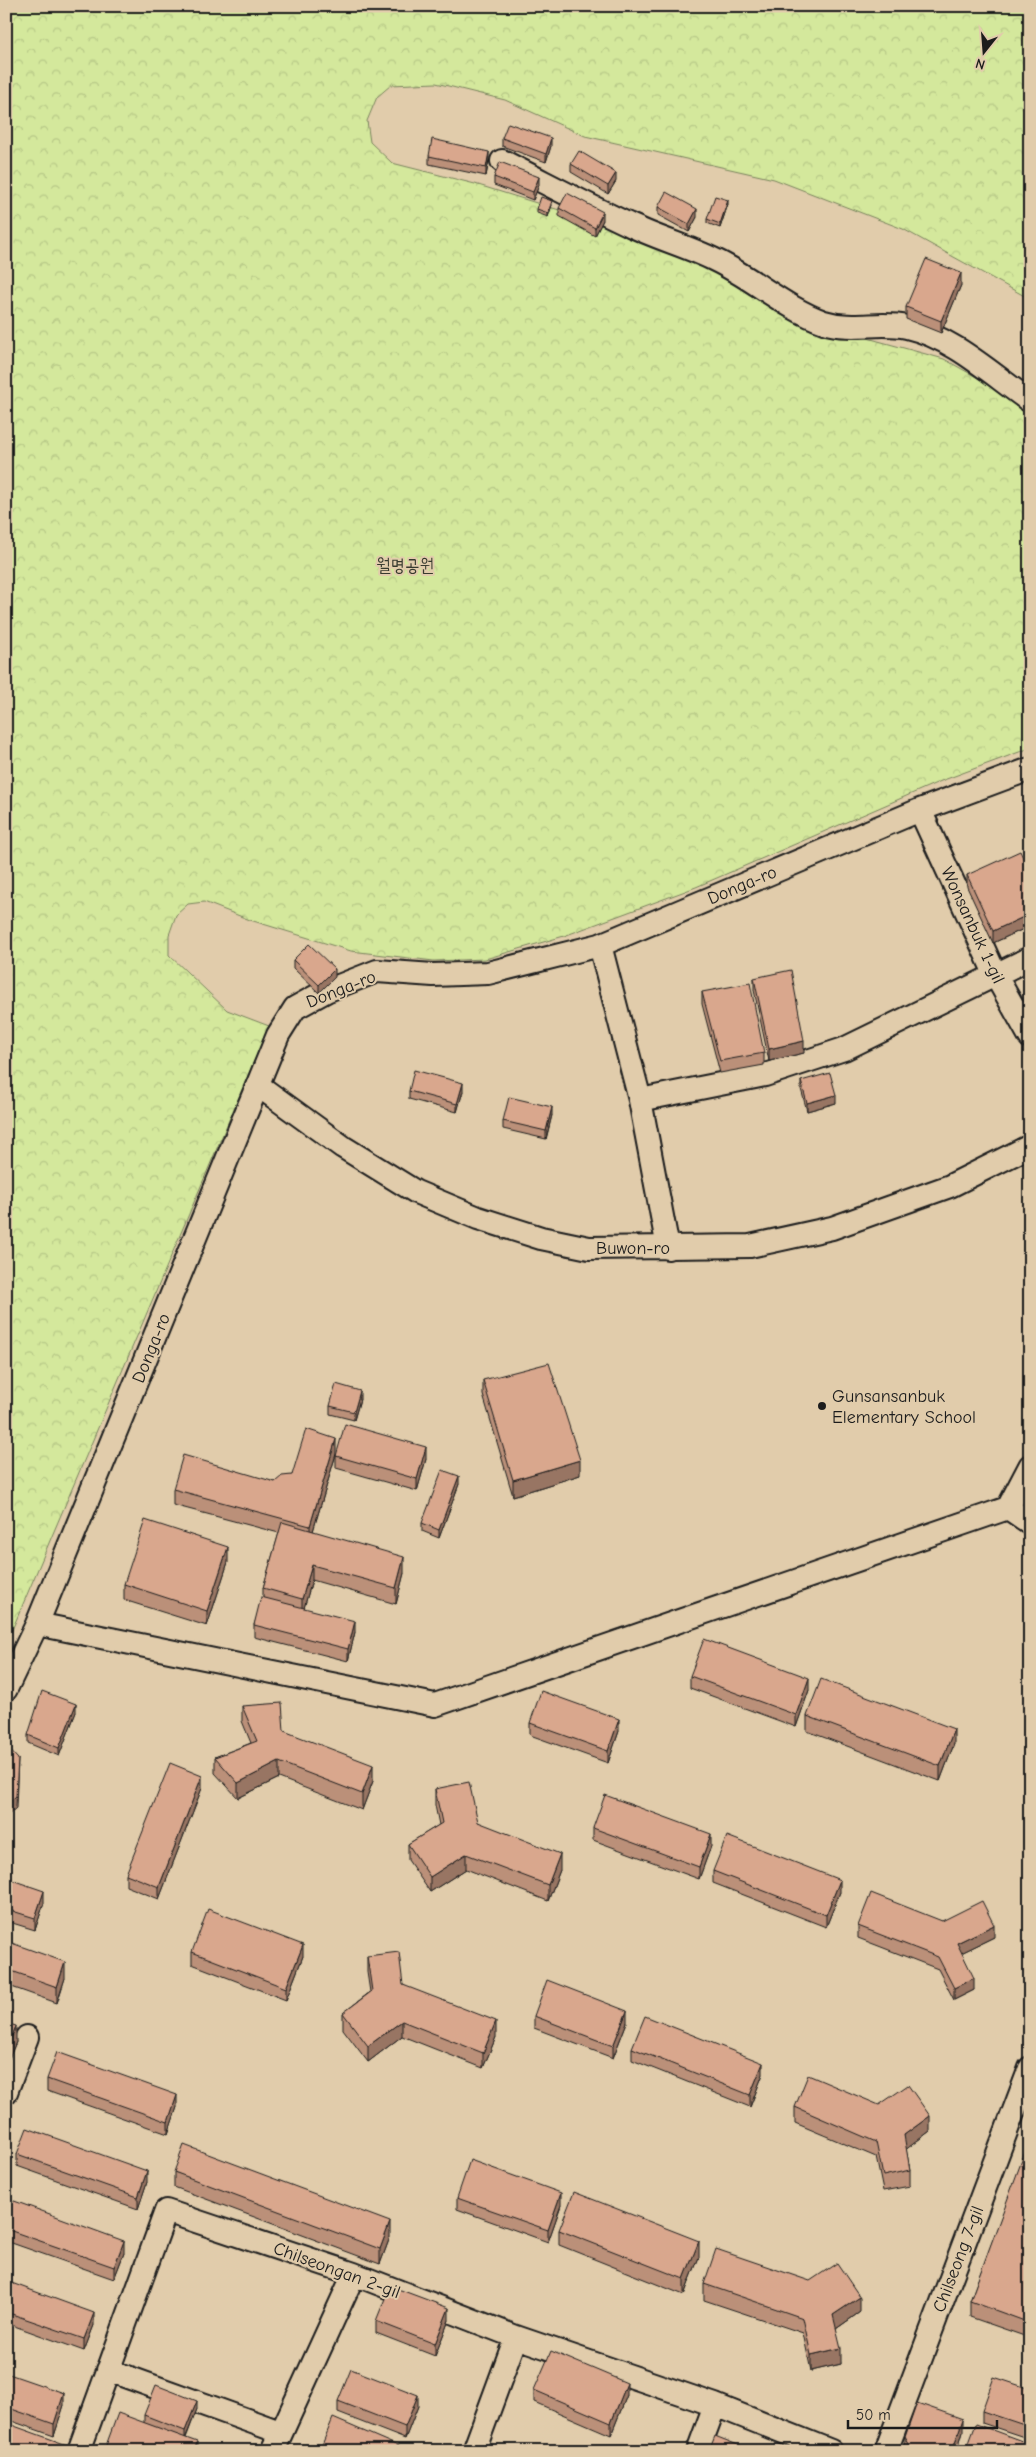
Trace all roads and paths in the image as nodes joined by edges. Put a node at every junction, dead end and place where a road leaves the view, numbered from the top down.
1 (502, 161) edge
2 (1030, 401) edge
3 (1030, 769) edge
4 (920, 810) junction
5 (600, 945) junction
6 (1030, 958) edge
7 (996, 976) junction
8 (1030, 1038) edge
9 (259, 1086) junction
10 (640, 1100) junction
11 (1030, 1146) edge
12 (668, 1248) junction
13 (1030, 1466) edge
14 (1008, 1508) junction
15 (1030, 1523) edge
16 (37, 1624) junction
17 (6, 1689) edge
18 (28, 2036) dead end
19 (1029, 2074) edge
20 (6, 2092) edge
21 (354, 2274) junction
22 (516, 2337) junction
23 (108, 2370) junction
24 (715, 2405) junction
25 (276, 2441) edge
26 (79, 2451) edge
27 (474, 2451) edge
28 (698, 2451) edge
29 (831, 2451) edge
30 (886, 2451) edge

1 - 2 street
3 - 4 street, Donga-ro
4 - 5 street, Donga-ro
4 - 7 street, Wonsanbuk 1-gil
5 - 9 street, Donga-ro
5 - 10 street
6 - 7 street
7 - 8 street, Wonsanbuk 1-gil
7 - 10 street
9 - 12 street, Buwon-ro
9 - 16 street, Donga-ro
10 - 12 street
11 - 12 street, Buwon-ro
13 - 14 street
14 - 15 street
14 - 16 street
16 - 17 street, Donga-ro
18 - 20 street
19 - 30 street, Chilseong 7-gil
21 - 22 street, Chilseongan 2-gil
21 - 23 street, Chilseongan 2-gil
21 - 25 street
22 - 24 street, Chilseongan 2-gil
22 - 27 street
23 - 25 street
23 - 26 street, Chilseongan 2-gil
24 - 28 street
24 - 29 street, Chilseongan 2-gil

